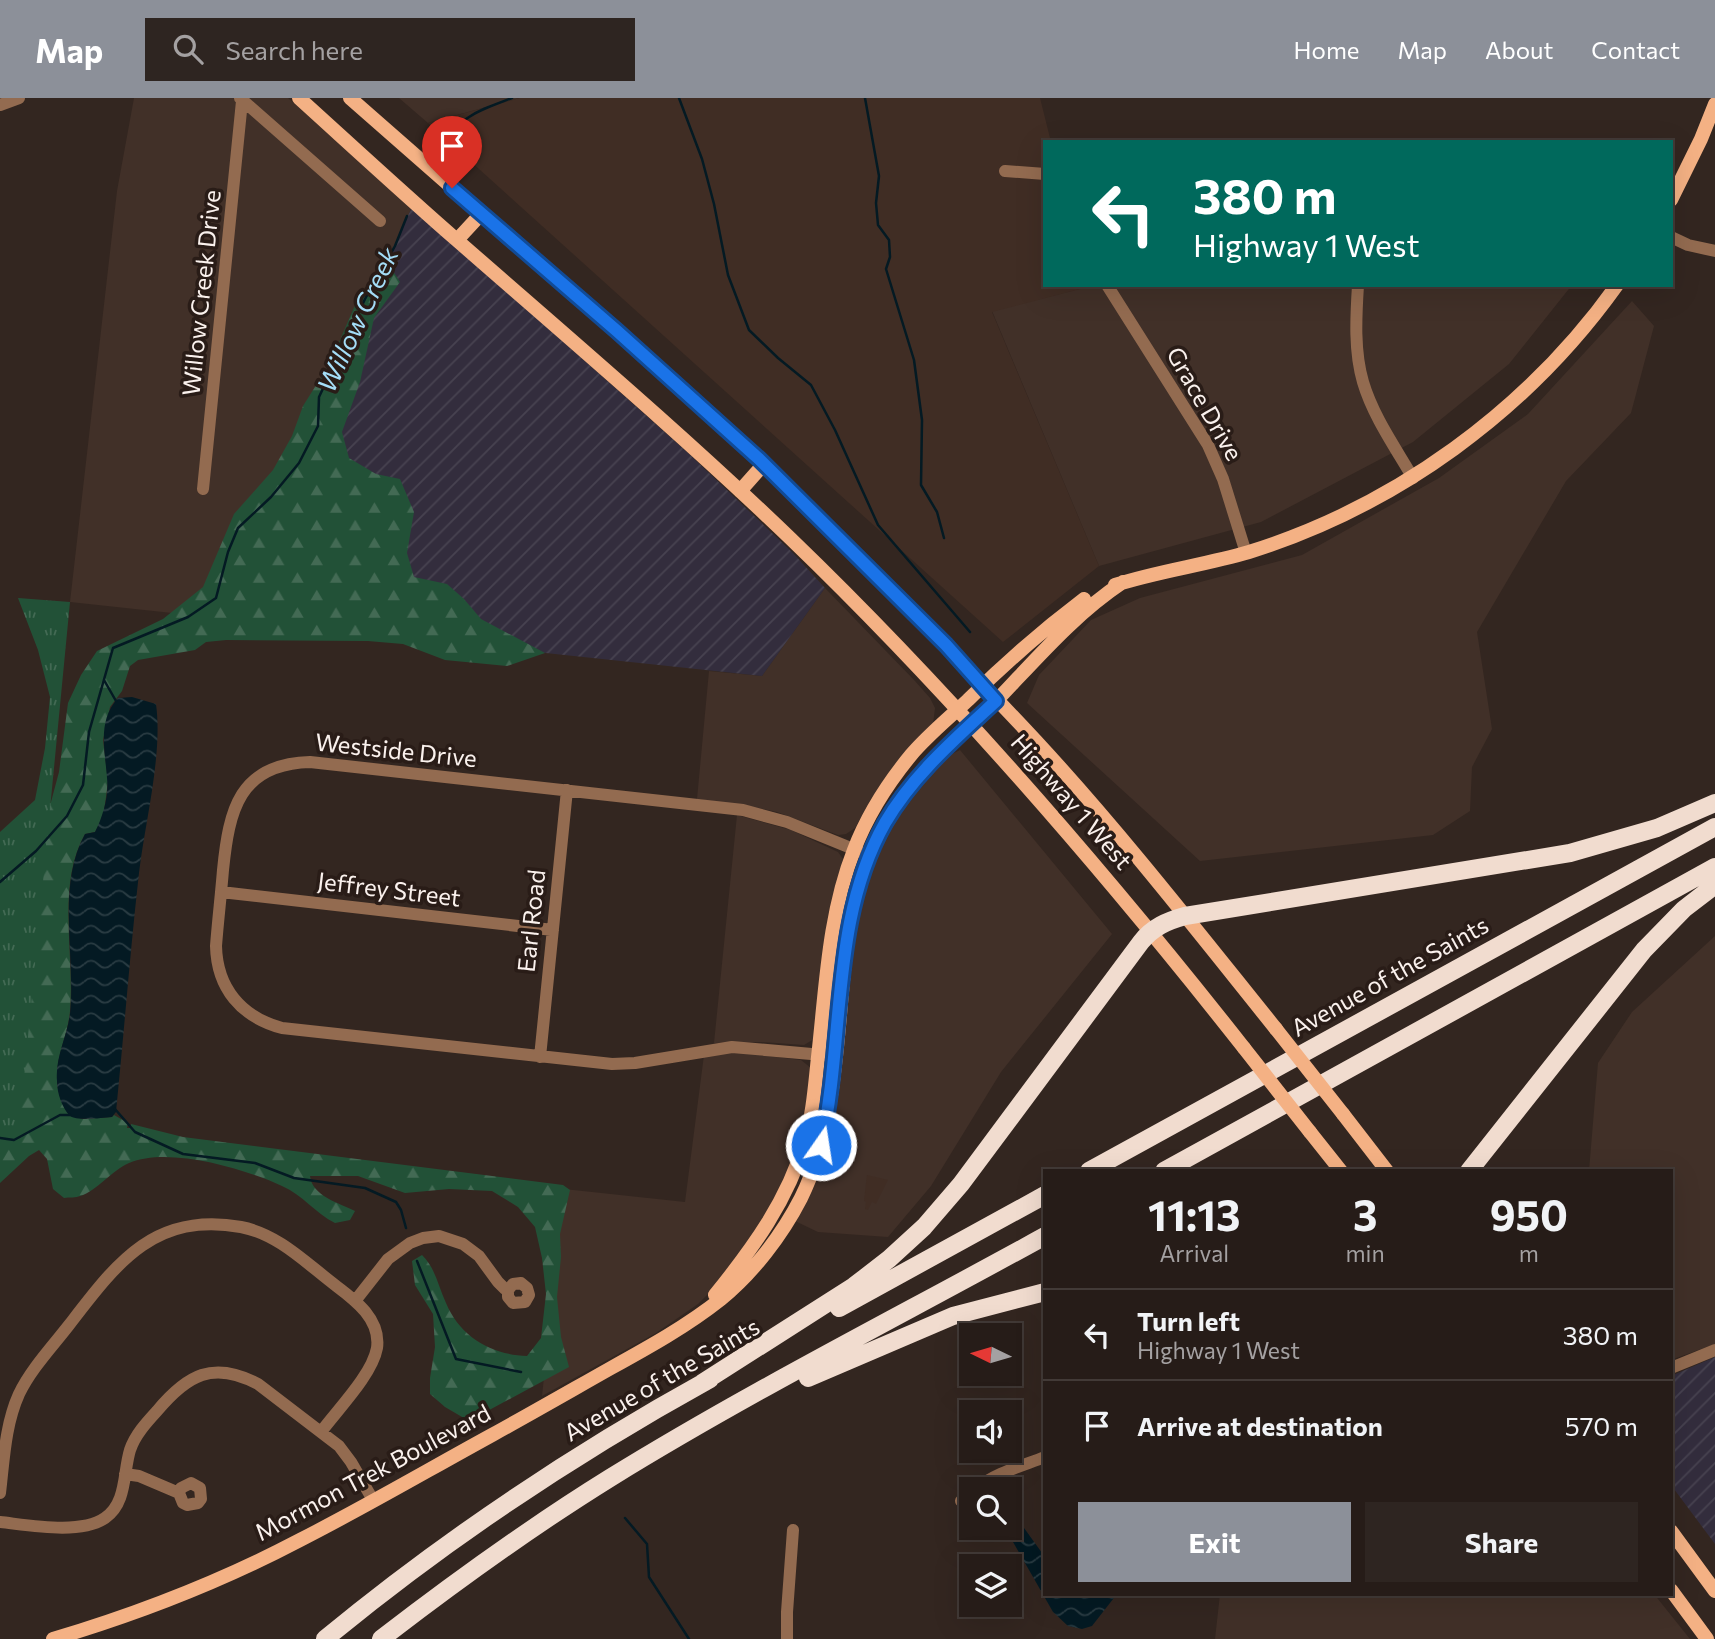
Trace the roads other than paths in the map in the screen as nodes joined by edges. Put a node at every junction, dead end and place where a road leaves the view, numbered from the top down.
1 (19, 98) edge
2 (299, 98) edge
3 (350, 98) edge
4 (241, 99) edge
5 (1715, 104) edge
6 (0, 105) edge
7 (1005, 171) dead end
8 (1043, 174) edge
9 (1673, 196) edge
10 (481, 214) junction
11 (380, 221) dead end
12 (1673, 238) edge
13 (457, 240) junction
14 (1715, 251) edge
15 (1108, 287) edge
16 (1358, 287) edge
17 (1614, 287) edge
18 (764, 464) junction
19 (1413, 478) junction
20 (203, 489) dead end
21 (740, 491) junction
22 (1246, 553) junction
23 (1123, 582) junction
24 (982, 686) junction
25 (996, 701) junction
26 (959, 708) junction
27 (972, 723) junction
28 (567, 790) junction
29 (1715, 803) edge
30 (1715, 827) edge
31 (854, 848) junction
32 (869, 855) junction
33 (1715, 867) edge
34 (1715, 885) edge
35 (221, 892) junction
36 (1185, 916) junction
37 (552, 930) junction
38 (1151, 931) junction
39 (818, 1054) junction
40 (834, 1056) junction
41 (540, 1057) junction
42 (1093, 1169) edge
43 (1168, 1169) edge
44 (1339, 1169) edge
45 (1385, 1169) edge
46 (1471, 1169) edge
47 (1043, 1196) edge
48 (1043, 1237) edge
49 (508, 1290) dead end
50 (1043, 1292) edge
51 (355, 1301) junction
52 (699, 1314) junction
53 (1715, 1350) edge
54 (1673, 1367) edge
55 (702, 1383) junction
56 (321, 1432) junction
57 (665, 1445) junction
58 (1043, 1458) edge
59 (125, 1474) junction
60 (996, 1477) edge
61 (0, 1493) edge
62 (179, 1493) dead end
63 (373, 1500) junction
64 (0, 1522) edge
65 (793, 1530) dead end
66 (1673, 1534) edge
67 (1715, 1591) edge
68 (1673, 1593) edge
69 (53, 1639) edge
70 (325, 1639) edge
71 (381, 1639) edge
72 (787, 1639) edge
73 (1707, 1639) edge

1 - 6 street
2 - 13 main road, Highway 1 West
3 - 10 main road, Highway 1 West
4 - 11 street
4 - 20 street, Willow Creek Drive
5 - 9 main road
7 - 8 street
10 - 13 main road
10 - 18 main road, Highway 1 West
12 - 14 street
13 - 21 main road, Highway 1 West
15 - 22 street, Grace Drive
16 - 19 street
17 - 19 main road, Mormon Trek Boulevard
18 - 21 main road
18 - 24 main road, Highway 1 West
19 - 22 main road, Mormon Trek Boulevard
21 - 26 main road, Highway 1 West
22 - 23 main road, Mormon Trek Boulevard
23 - 24 main road, Mormon Trek Boulevard
23 - 25 main road, Mormon Trek Boulevard
24 - 25 main road, Highway 1 West
24 - 26 main road, Mormon Trek Boulevard
25 - 27 main road, Mormon Trek Boulevard
25 - 36 main road, Highway 1 West
26 - 27 main road, Highway 1 West
26 - 31 main road, Mormon Trek Boulevard
27 - 32 main road, Mormon Trek Boulevard
27 - 38 main road, Highway 1 West
28 - 31 street, Westside Drive
28 - 35 street, Westside Drive
28 - 37 street, Earl Road
29 - 36 highway
30 - 42 highway, Avenue of the Saints
31 - 32 street, Westside Drive
31 - 39 main road, Mormon Trek Boulevard
32 - 40 main road, Mormon Trek Boulevard
33 - 43 highway
34 - 46 highway
35 - 37 street, Jeffrey Street
35 - 41 street, Westside Drive
36 - 38 highway
36 - 45 main road, Highway 1 West, bridge
37 - 41 street, Earl Road
38 - 44 main road, Highway 1 West, bridge
38 - 55 highway
39 - 40 street, Westside Drive
39 - 41 street, Westside Drive
39 - 52 main road, Mormon Trek Boulevard
40 - 52 main road, Mormon Trek Boulevard
47 - 55 highway, Avenue of the Saints
48 - 57 highway
49 - 51 street
50 - 57 highway
51 - 56 street
51 - 61 street
52 - 63 main road, Mormon Trek Boulevard
53 - 54 street
55 - 70 highway, Avenue of the Saints
56 - 59 street
56 - 63 street
57 - 71 highway
58 - 60 street
59 - 62 street
59 - 64 street
63 - 69 main road, Mormon Trek Boulevard
65 - 72 street
66 - 67 main road
68 - 73 main road

